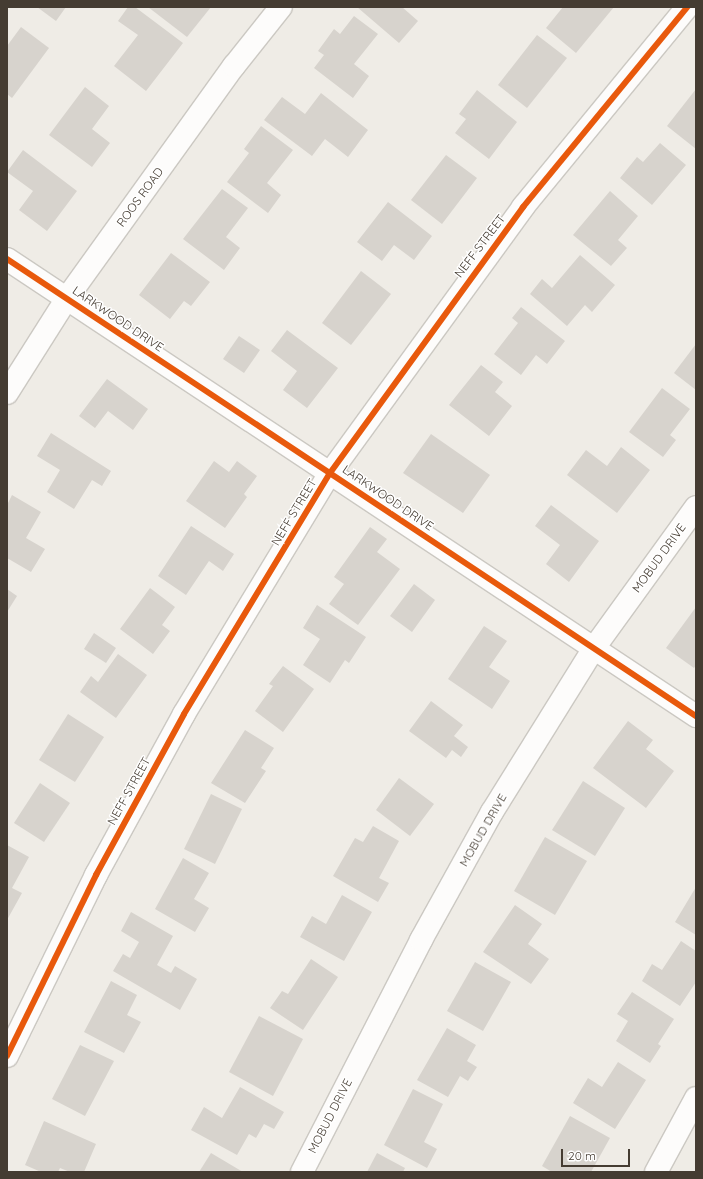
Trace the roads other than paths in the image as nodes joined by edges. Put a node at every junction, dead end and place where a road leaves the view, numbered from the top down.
1 (281, 7) edge
2 (687, 7) edge
3 (7, 259) edge
4 (67, 298) junction
5 (7, 393) edge
6 (330, 473) junction
7 (696, 507) edge
8 (594, 648) junction
9 (696, 716) edge
10 (7, 1056) edge
11 (696, 1098) edge
12 (302, 1172) edge
13 (656, 1172) edge

1 - 4 street, ROOS ROAD
2 - 6 street, NEFF STREET
3 - 4 street, LARKWOOD DRIVE
4 - 5 street, ROOS ROAD
4 - 6 street, LARKWOOD DRIVE
6 - 8 street, LARKWOOD DRIVE
6 - 10 street, NEFF STREET
7 - 8 street, MOBUD DRIVE
8 - 9 street, LARKWOOD DRIVE
8 - 12 street, MOBUD DRIVE
11 - 13 street

